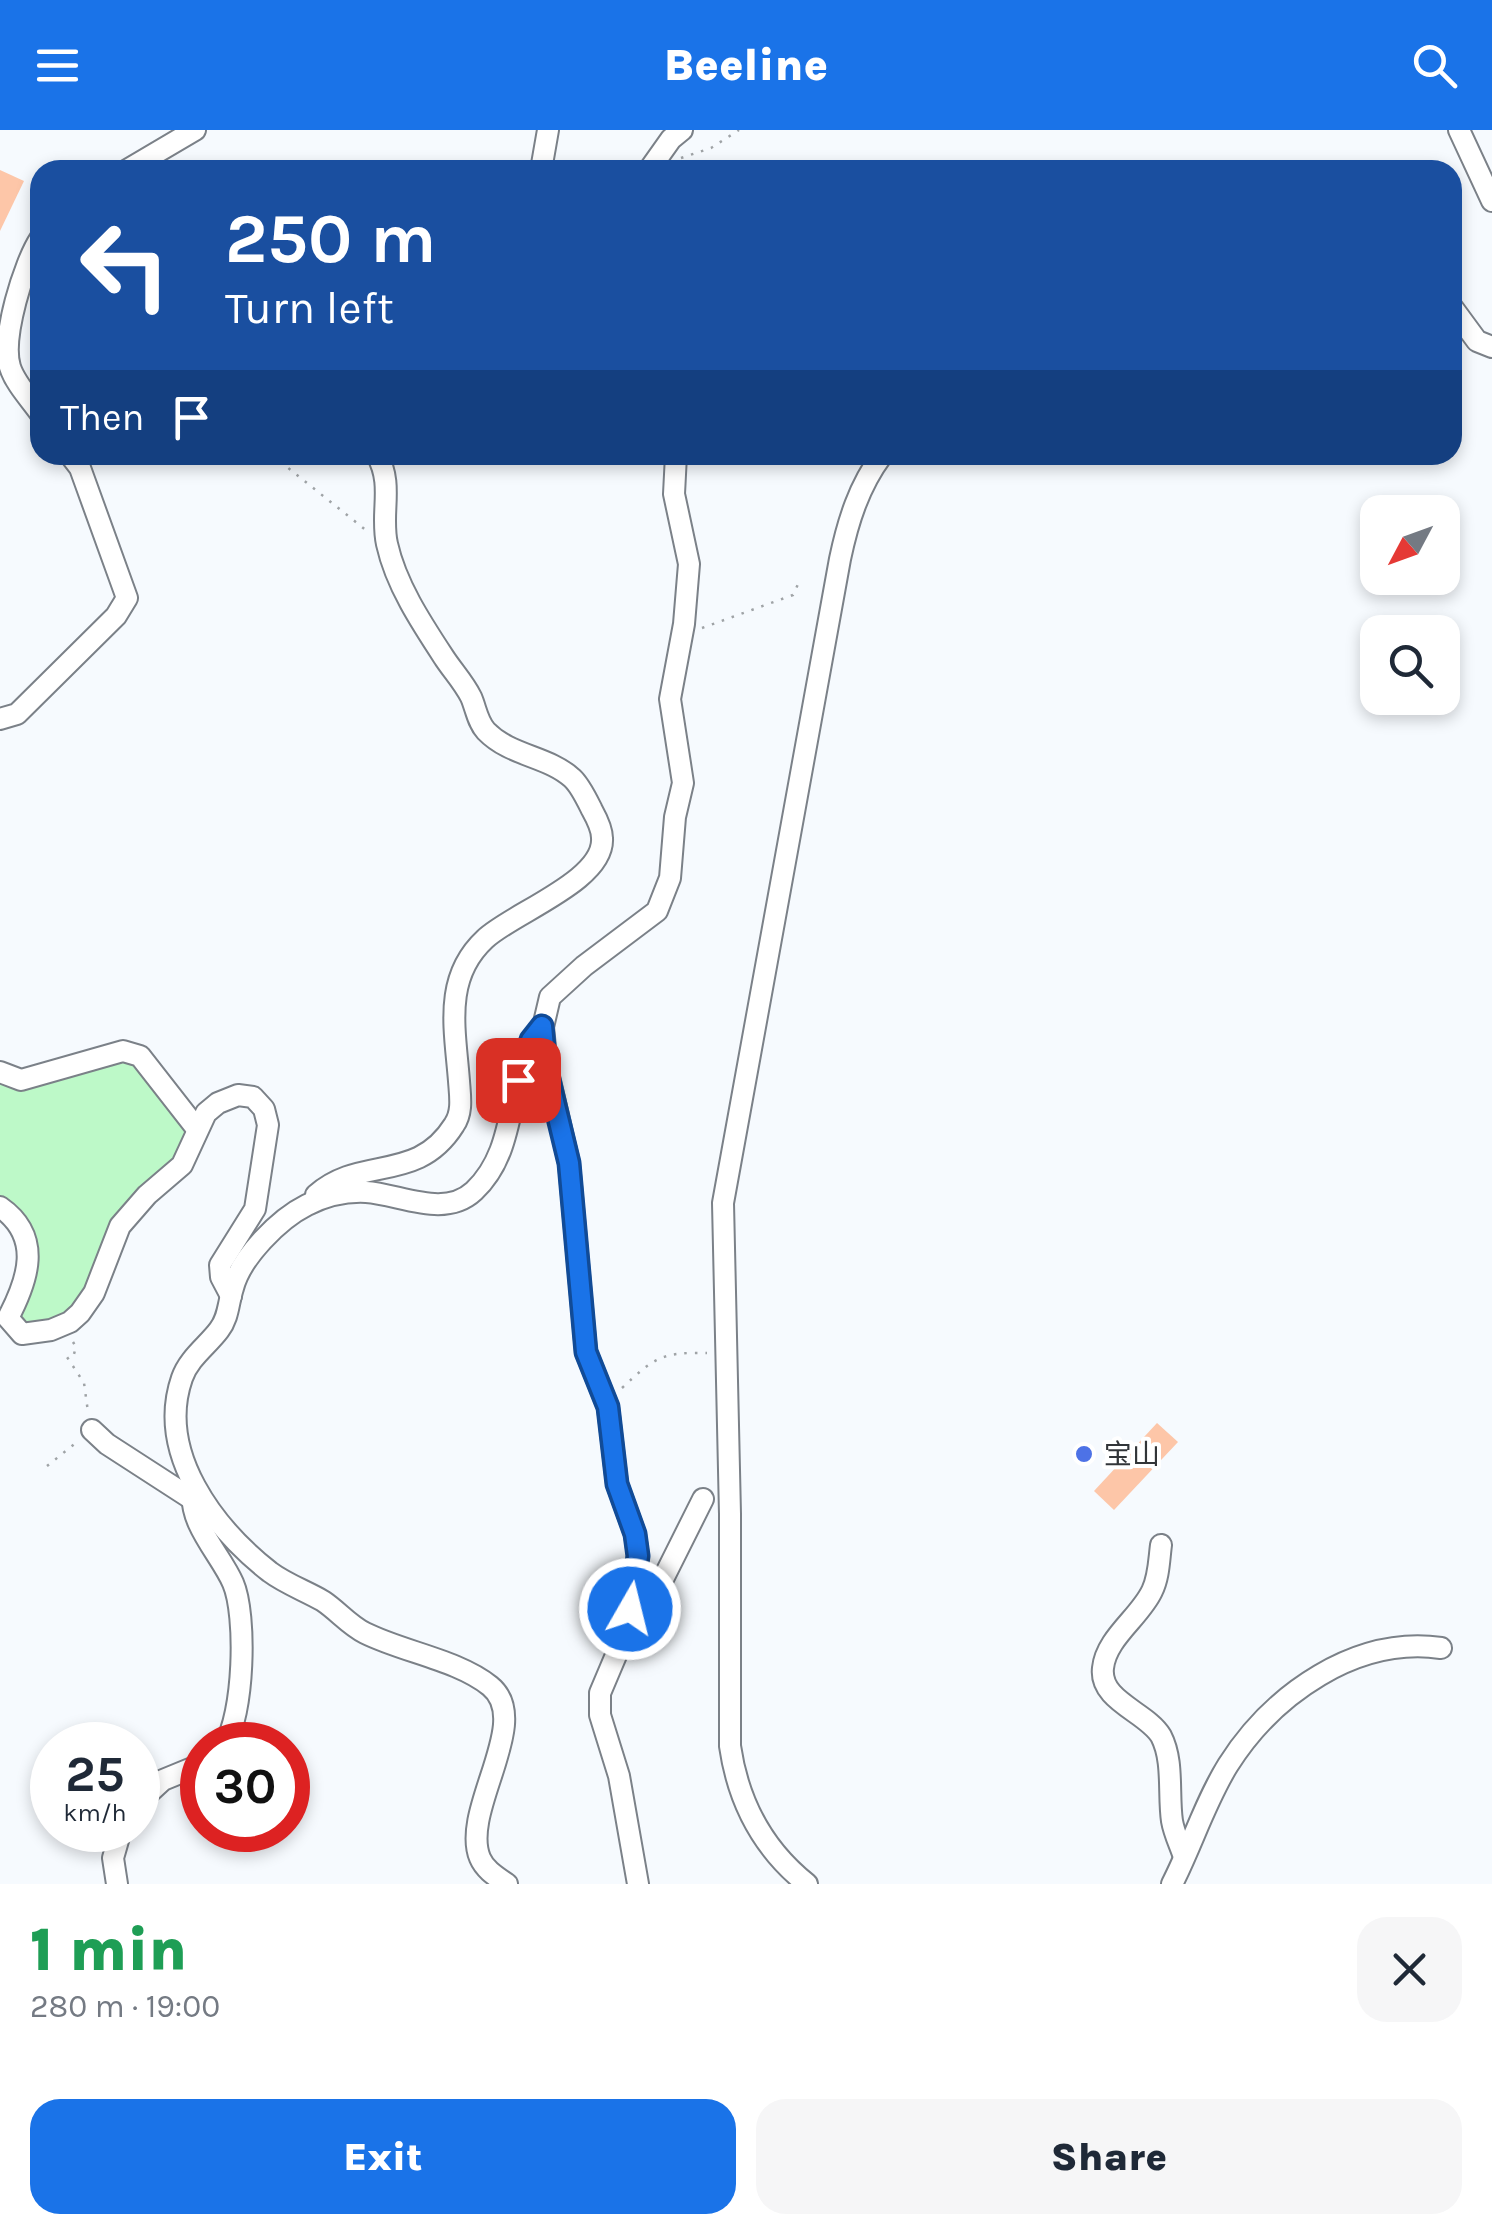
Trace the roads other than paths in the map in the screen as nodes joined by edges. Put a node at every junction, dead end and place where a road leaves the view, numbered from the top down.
1 (195, 130) edge
2 (548, 130) edge
3 (682, 130) edge
4 (1459, 130) edge
5 (144, 160) edge
6 (543, 160) edge
7 (656, 160) edge
8 (1492, 201) edge
9 (30, 257) edge
10 (9, 294) edge
11 (1462, 320) edge
12 (1492, 347) edge
13 (30, 397) edge
14 (78, 465) edge
15 (380, 465) edge
16 (675, 465) edge
17 (876, 465) edge
18 (0, 718) edge
19 (542, 1026) junction
20 (0, 1072) edge
21 (197, 1129) junction
22 (304, 1206) junction
23 (0, 1207) edge
24 (231, 1296) junction
25 (92, 1430) road end
26 (193, 1492) junction
27 (703, 1499) dead end
28 (1161, 1545) dead end
29 (1441, 1648) dead end
30 (610, 1667) junction
31 (231, 1722) edge
32 (116, 1852) edge
33 (1184, 1857) junction
34 (118, 1884) edge
35 (507, 1884) edge
36 (638, 1884) edge
37 (807, 1884) edge
38 (1172, 1884) edge

1 - 5 street
2 - 6 street
3 - 7 street
4 - 8 street
9 - 10 street
10 - 13 street
11 - 12 street
14 - 18 street
15 - 22 street
16 - 19 street
17 - 37 street
19 - 22 street
19 - 30 street
20 - 21 street
21 - 23 street
21 - 24 street
22 - 24 street
24 - 26 street
25 - 26 street
26 - 31 street
26 - 35 street
27 - 30 street
28 - 33 street
29 - 33 street
30 - 36 street
32 - 34 street
33 - 38 street

